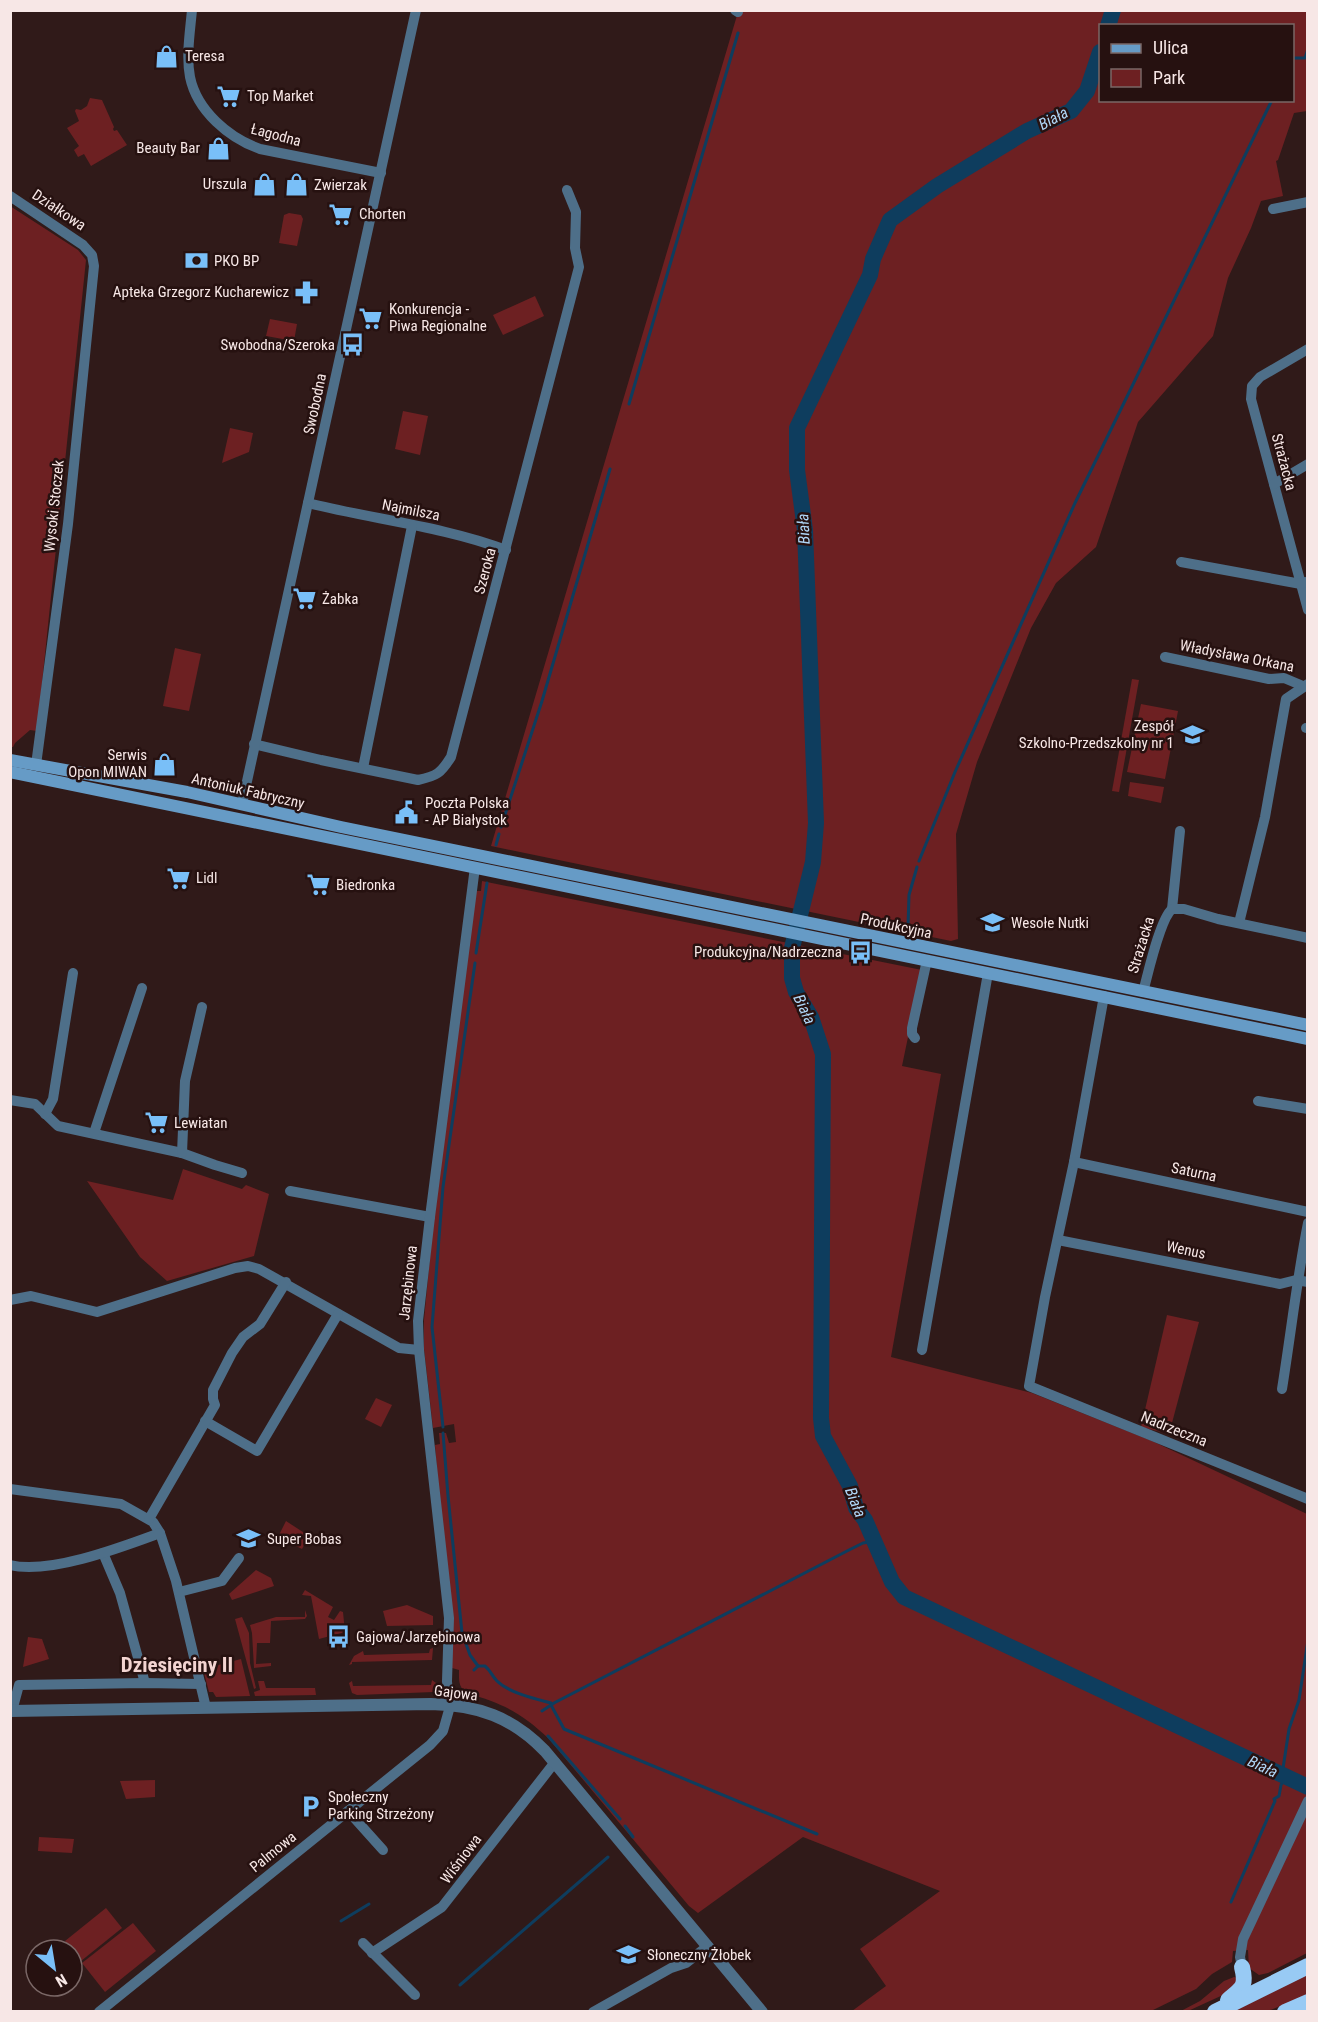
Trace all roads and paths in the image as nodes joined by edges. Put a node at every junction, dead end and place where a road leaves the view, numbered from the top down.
1 (192, 10) edge
2 (416, 10) edge
3 (381, 173) junction
4 (567, 190) dead end
5 (10, 196) edge
6 (1308, 202) edge
7 (1273, 209) dead end
8 (89, 250) joint
9 (1308, 349) edge
10 (1308, 464) edge
11 (1274, 484) junction
12 (309, 504) junction
13 (412, 526) junction
14 (506, 550) junction
15 (1181, 562) dead end
16 (1304, 582) edge
17 (1308, 610) edge
18 (1165, 657) dead end
19 (1305, 685) edge
20 (254, 744) junction
21 (36, 765) junction
22 (363, 768) junction
23 (11, 772) edge
24 (242, 804) junction
25 (241, 819) junction
26 (1180, 831) dead end
27 (477, 861) junction
28 (1172, 909) junction
29 (1239, 923) junction
30 (808, 929) junction
31 (1307, 936) edge
32 (927, 960) junction
33 (73, 973) dead end
34 (988, 973) junction
35 (142, 988) dead end
36 (1143, 992) junction
37 (1104, 996) junction
38 (202, 1006) dead end
39 (1308, 1025) edge
40 (915, 1038) dead end
41 (1308, 1039) edge
42 (10, 1100) edge
43 (1258, 1101) dead end
44 (1308, 1109) edge
45 (45, 1114) junction
46 (94, 1133) junction
47 (182, 1153) junction
48 (1074, 1161) junction
49 (242, 1173) dead end
50 (290, 1191) dead end
51 (1308, 1212) edge
52 (430, 1217) junction
53 (1308, 1223) edge
54 (1058, 1240) junction
55 (1302, 1281) edge
56 (286, 1282) junction
57 (10, 1300) edge
58 (338, 1314) junction
59 (419, 1350) junction
60 (922, 1350) dead end
61 (1282, 1389) dead end
62 (206, 1421) junction
63 (10, 1489) edge
64 (1308, 1499) edge
65 (149, 1519) junction
66 (160, 1533) junction
67 (103, 1553) junction
68 (239, 1558) dead end
69 (10, 1565) edge
70 (179, 1592) junction
71 (144, 1683) junction
72 (201, 1684) junction
73 (448, 1704) junction
74 (206, 1708) junction
75 (11, 1711) edge
76 (555, 1762) junction
77 (1306, 1805) edge
78 (348, 1811) junction
79 (383, 1850) dead end
80 (363, 1943) dead end
81 (708, 1946) junction
82 (372, 1953) junction
83 (1308, 1966) edge
84 (1242, 1967) junction
85 (1290, 1974) junction
86 (415, 1995) dead end
87 (99, 2012) edge
88 (593, 2012) edge
89 (762, 2012) edge
90 (1215, 2012) edge

1 - 3 street, Łagodna
2 - 3 street, Swobodna
3 - 12 street, Swobodna
4 - 14 street, Szeroka
5 - 8 street, Działkowa
6 - 7 street
8 - 21 street, Wysoki Stoczek
9 - 11 street, Strażacka
10 - 11 street
11 - 16 street, Strażacka
12 - 13 street, Najmilsza
12 - 20 street, Swobodna
13 - 14 street, Najmilsza
13 - 22 street
14 - 22 street, Szeroka
15 - 16 street
16 - 17 street, Strażacka
18 - 19 street, Władysława Orkana
19 - 29 street
20 - 22 street, Szeroka
20 - 24 street, Swobodna
21 - 23 main road, Antoniuk Fabryczny
21 - 24 main road, Antoniuk Fabryczny
23 - 25 main road, Antoniuk Fabryczny
24 - 25 main road
24 - 27 main road, Antoniuk Fabryczny
25 - 27 main road, Antoniuk Fabryczny
26 - 28 street, Strażacka
27 - 30 main road, Produkcyjna
27 - 52 street, Jarzębinowa
28 - 29 street, Strażacka
28 - 36 street, Strażacka
29 - 31 street, Strażacka
30 - 32 main road, Produkcyjna
30 - 36 main road, Produkcyjna
32 - 34 main road, Produkcyjna
32 - 40 street
33 - 45 street
34 - 37 main road, Produkcyjna
34 - 60 street
35 - 46 street
36 - 39 main road, Produkcyjna
37 - 41 main road, Produkcyjna
37 - 48 street
38 - 47 street
42 - 45 street
43 - 44 street
45 - 46 street
46 - 47 street
47 - 49 street
48 - 51 street, Saturna
48 - 54 street
50 - 52 street
52 - 59 street, Jarzębinowa
53 - 55 street
54 - 55 street, Wenus
54 - 64 street, Nadrzeczna
55 - 61 street
56 - 57 street
56 - 58 street
56 - 62 street
58 - 59 street
58 - 62 street
59 - 73 street, Jarzębinowa
62 - 65 street
63 - 65 street
65 - 66 street
66 - 67 street
66 - 70 street
67 - 69 street
67 - 71 street
68 - 70 street
70 - 72 street
71 - 72 street
71 - 75 street
72 - 74 street
73 - 74 street, Gajowa
73 - 76 street, Gajowa
73 - 78 street, Palmowa
74 - 75 street, Gajowa
76 - 81 street, Gajowa
76 - 82 street, Wiśniowa
77 - 84 street
78 - 79 street
78 - 87 street, Palmowa
80 - 82 street
81 - 88 street
81 - 89 street, Gajowa
82 - 86 street
83 - 85 highway
84 - 85 highway
84 - 90 highway
85 - 90 highway

